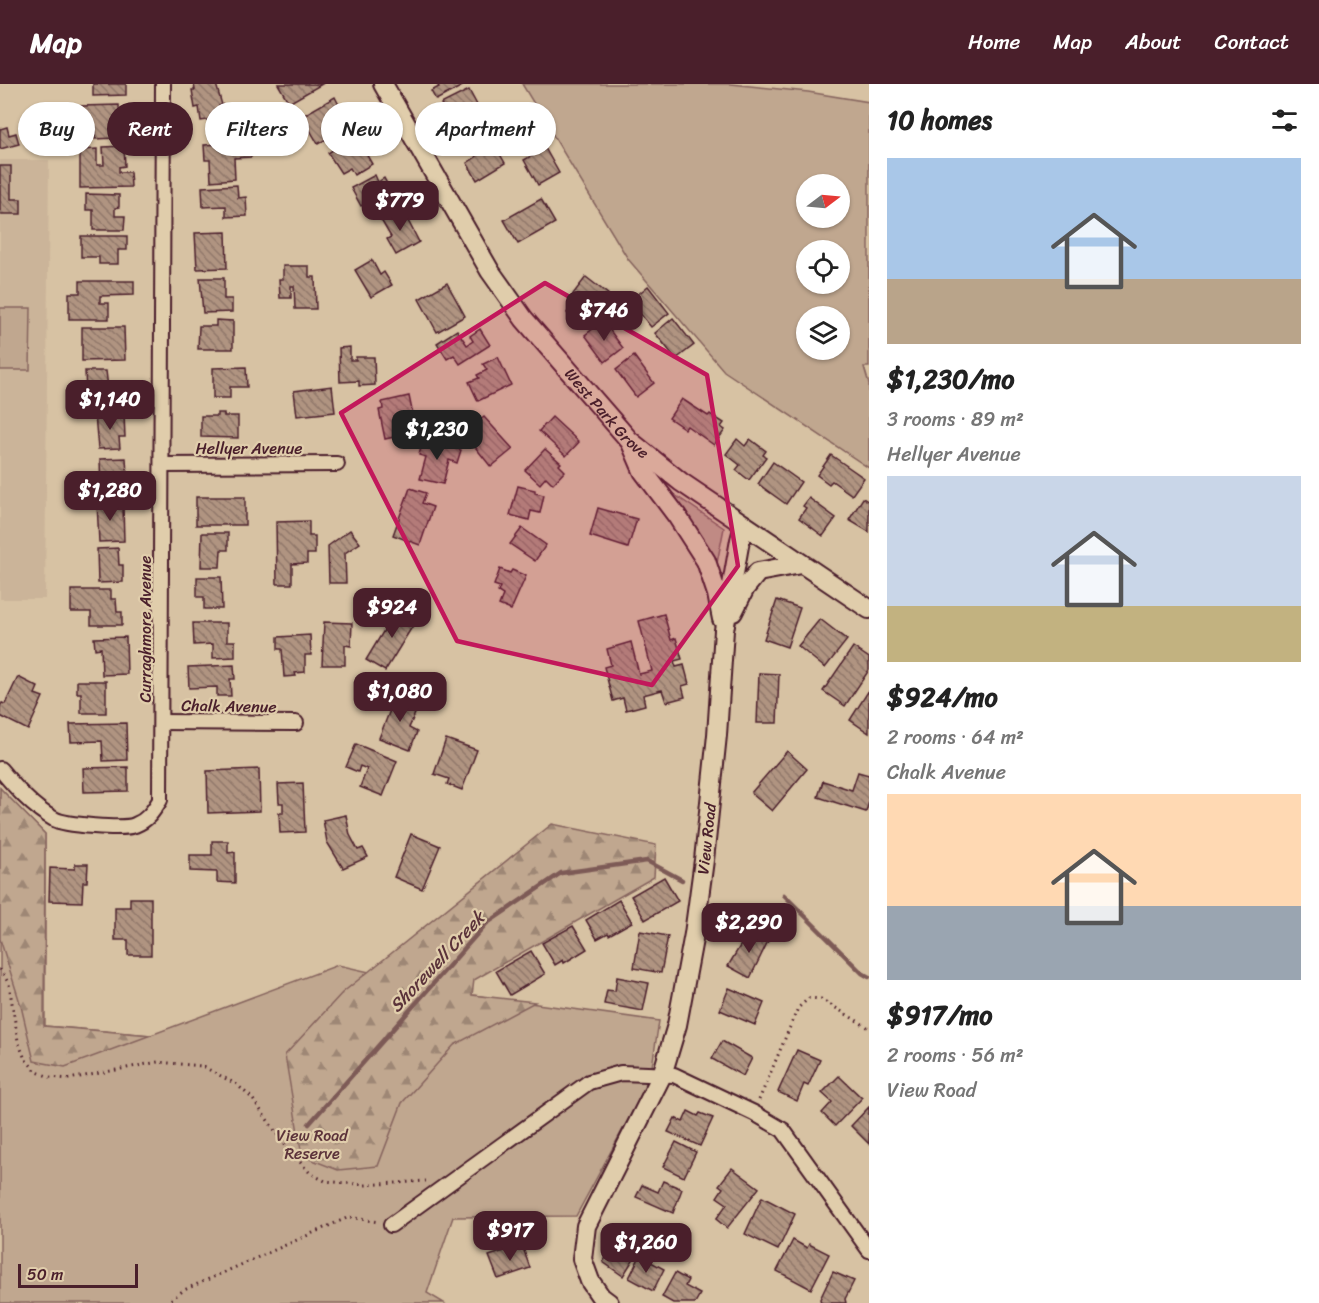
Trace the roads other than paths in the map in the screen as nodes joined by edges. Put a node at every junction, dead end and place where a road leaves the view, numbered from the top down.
1 (163, 84) edge
2 (383, 84) edge
3 (629, 440) junction
4 (337, 464) dead end
5 (162, 465) junction
6 (744, 525) junction
7 (801, 564) junction
8 (869, 609) edge
9 (724, 630) junction
10 (161, 722) junction
11 (296, 723) dead end
12 (0, 769) edge
13 (662, 1075) junction
14 (391, 1225) road end
15 (869, 1250) edge
16 (602, 1301) edge

1 - 5 street, Curraghmore Avenue
2 - 3 street, West Park Grove
3 - 6 street, West Park Grove
3 - 9 street
4 - 5 street, Hellyer Avenue
5 - 10 street, Curraghmore Avenue
6 - 7 street, West Park Grove
6 - 9 street, View Road
7 - 8 street, West Park Grove
7 - 9 street
9 - 13 street, View Road
10 - 11 street, Chalk Avenue
10 - 12 street, Curraghmore Avenue
13 - 14 street
13 - 15 street
13 - 16 street, View Road

